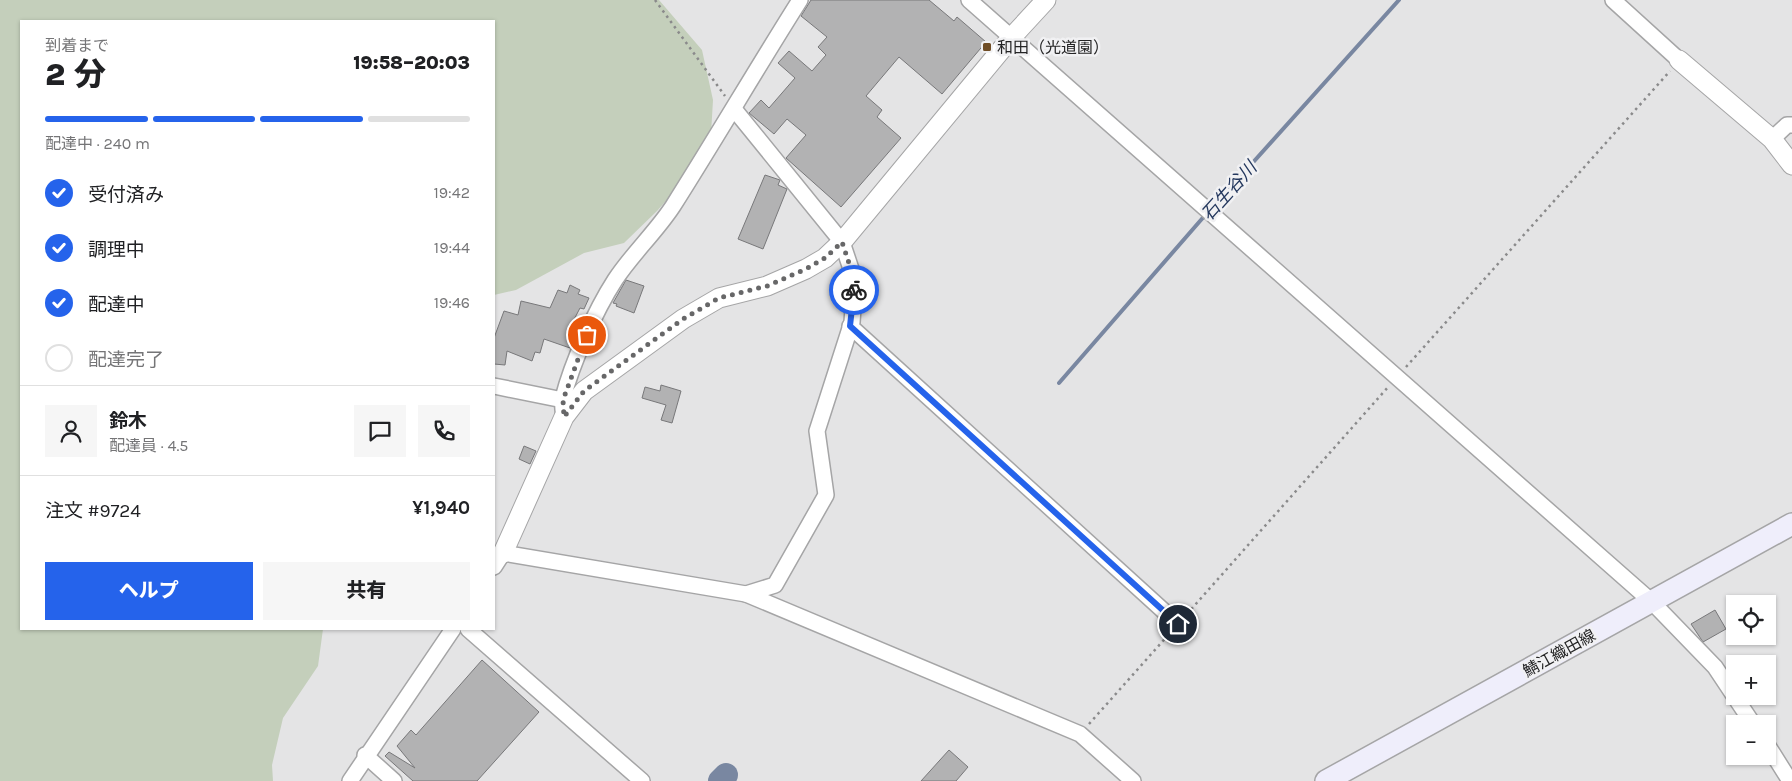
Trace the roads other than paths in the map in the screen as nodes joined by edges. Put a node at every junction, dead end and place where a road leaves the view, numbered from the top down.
1 (800, 0) edge
2 (969, 0) edge
3 (1046, 0) edge
4 (1613, 0) edge
5 (1011, 38) junction
6 (1679, 60) joint
7 (734, 109) junction
8 (1789, 125) edge
9 (1772, 140) junction
10 (1792, 165) edge
11 (842, 242) junction
12 (850, 326) junction
13 (495, 386) edge
14 (563, 408) junction
15 (1792, 524) edge
16 (498, 560) edge
17 (746, 594) junction
18 (1652, 602) junction
19 (1178, 624) road end
20 (452, 630) edge
21 (469, 630) edge
22 (1747, 715) edge
23 (365, 755) junction
24 (1776, 759) edge
25 (350, 781) edge
26 (394, 781) edge
27 (642, 781) edge
28 (1133, 781) edge
29 (1326, 781) edge
30 (1790, 781) edge

1 - 7 street
2 - 5 street
3 - 5 street
4 - 6 street
5 - 11 street
5 - 18 street
6 - 9 street
7 - 11 street
7 - 14 street
8 - 9 street
9 - 10 street
11 - 12 street
11 - 14 street
12 - 17 street
12 - 19 street
13 - 14 street
14 - 16 street
15 - 18 main road, 鯖江織田線
16 - 17 street
17 - 28 street
18 - 22 street
18 - 29 main road, 鯖江織田線
20 - 23 street
21 - 27 street
23 - 25 street
23 - 26 street
24 - 30 street

